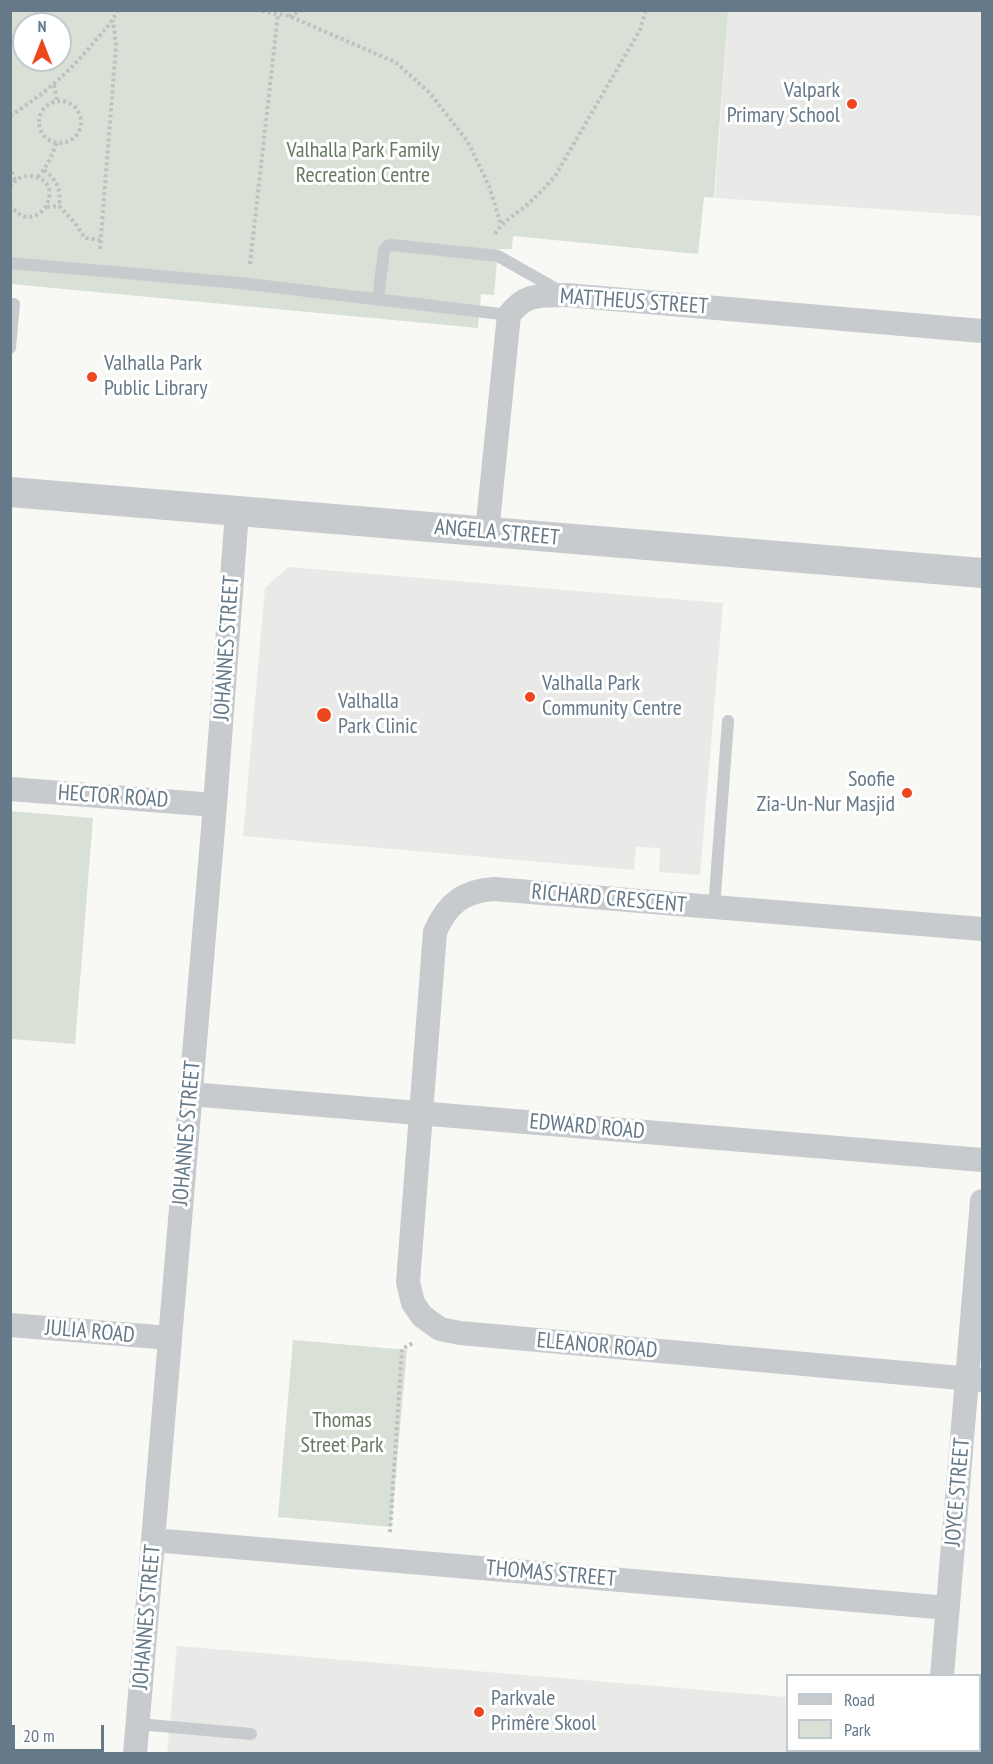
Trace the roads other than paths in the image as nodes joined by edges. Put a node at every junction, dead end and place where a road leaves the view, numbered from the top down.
1 (10, 263) edge
2 (567, 295) junction
3 (378, 299) junction
4 (14, 304) dead end
5 (509, 315) junction
6 (982, 331) edge
7 (10, 348) edge
8 (10, 492) edge
9 (237, 512) junction
10 (487, 532) junction
11 (982, 573) edge
12 (728, 721) dead end
13 (10, 789) edge
14 (215, 805) junction
15 (714, 908) junction
16 (982, 929) edge
17 (190, 1094) junction
18 (421, 1113) junction
19 (982, 1160) edge
20 (982, 1201) edge
21 (10, 1325) edge
22 (170, 1338) junction
23 (975, 1379) edge
24 (153, 1540) junction
25 (948, 1608) junction
26 (942, 1674) edge
27 (138, 1724) junction
28 (251, 1734) dead end
29 (135, 1754) edge

1 - 3 lane
2 - 3 lane
2 - 5 street, MATTHEUS STREET
2 - 6 street, MATTHEUS STREET
3 - 5 lane
4 - 7 lane
5 - 10 street
8 - 9 street, ANGELA STREET
9 - 10 street, ANGELA STREET
9 - 14 street, JOHANNES STREET
10 - 11 street, ANGELA STREET
12 - 15 lane
13 - 14 street, HECTOR ROAD
14 - 17 street, JOHANNES STREET
15 - 16 street, RICHARD CRESCENT
15 - 18 street, RICHARD CRESCENT
17 - 18 street, EDWARD ROAD
17 - 22 street, JOHANNES STREET
18 - 19 street, EDWARD ROAD
18 - 23 street, ELEANOR ROAD
20 - 23 street, JOYCE STREET
21 - 22 street, JULIA ROAD
22 - 24 street, JOHANNES STREET
23 - 25 street, JOYCE STREET
24 - 25 street, THOMAS STREET
24 - 27 street, JOHANNES STREET
25 - 26 street, JOYCE STREET
27 - 28 lane
27 - 29 street, JOHANNES STREET

